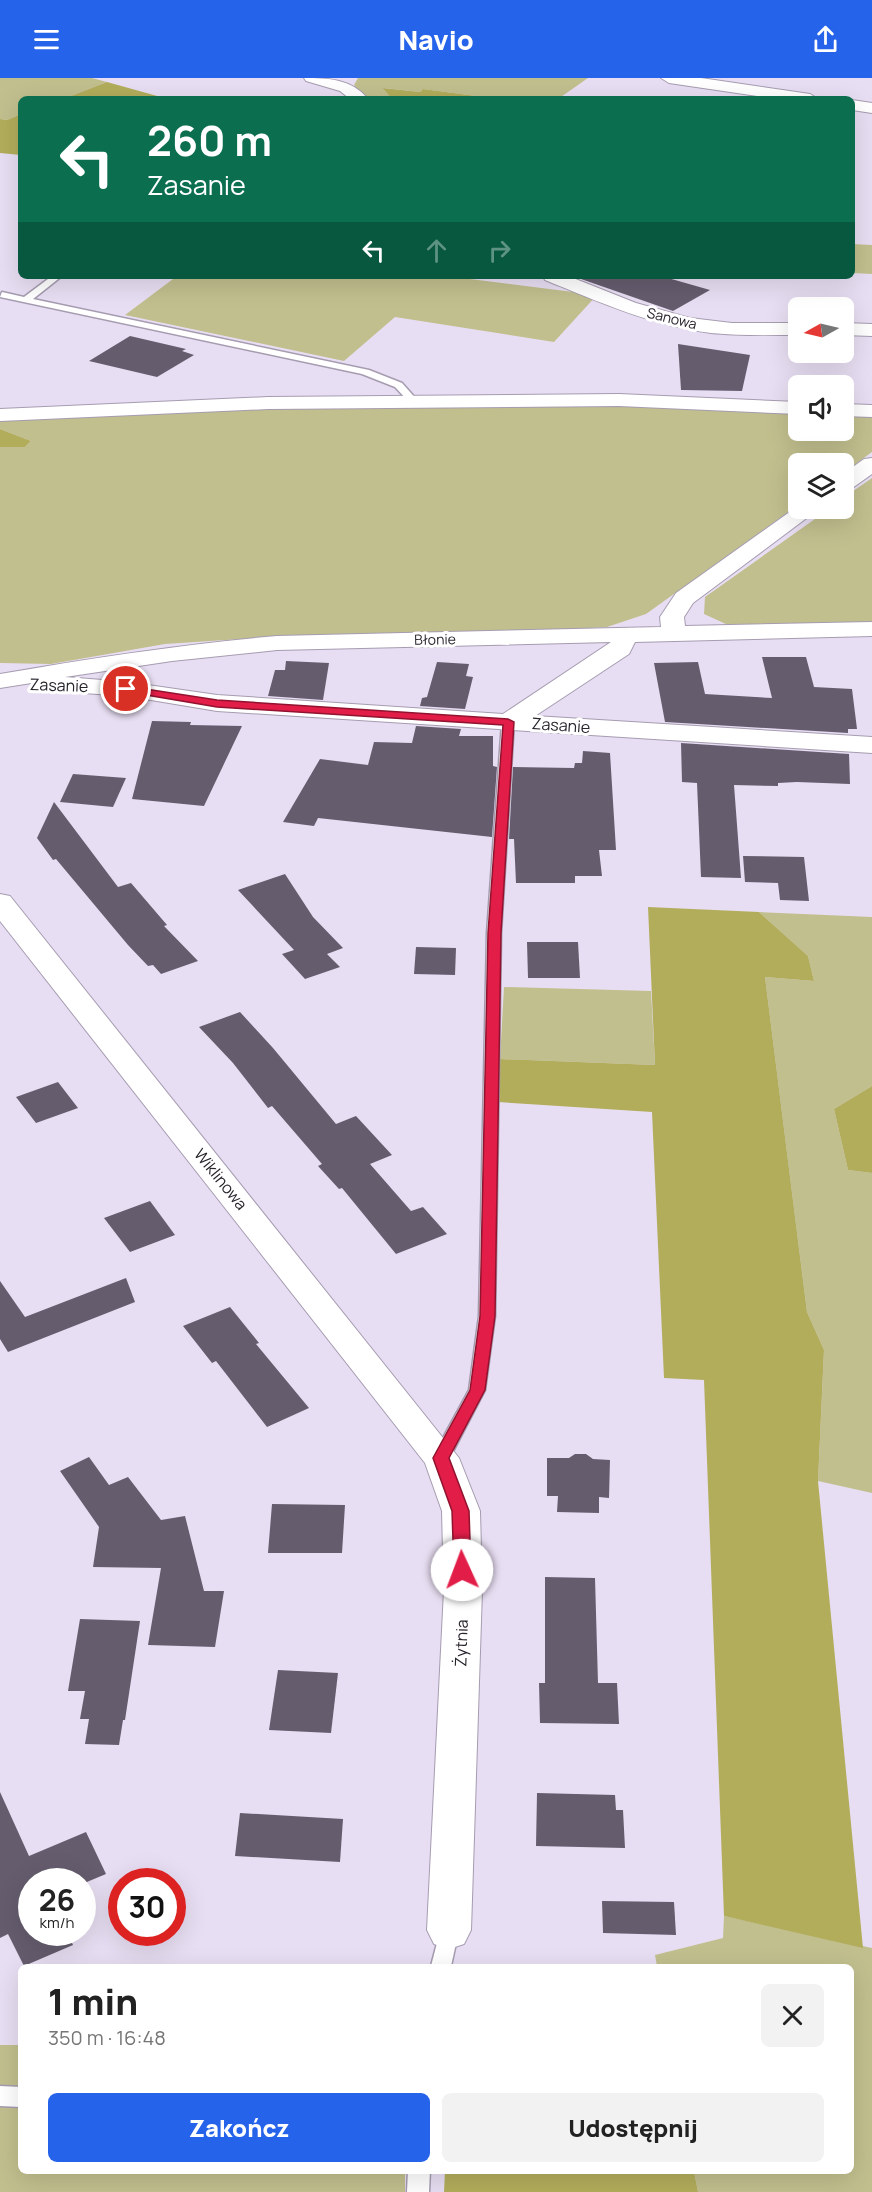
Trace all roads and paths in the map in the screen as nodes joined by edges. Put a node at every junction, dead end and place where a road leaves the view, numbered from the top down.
1 (312, 78) edge
2 (669, 78) edge
3 (352, 83) edge
4 (790, 96) edge
5 (855, 105) edge
6 (872, 108) edge
7 (53, 279) edge
8 (559, 279) edge
9 (2, 295) dead end
10 (25, 300) junction
11 (788, 329) edge
12 (854, 329) edge
13 (872, 330) edge
14 (413, 401) junction
15 (788, 408) edge
16 (854, 410) edge
17 (872, 411) edge
18 (0, 415) edge
19 (872, 465) edge
20 (854, 477) edge
21 (793, 519) edge
22 (867, 629) edge
23 (673, 633) junction
24 (626, 634) junction
25 (872, 653) edge
26 (0, 682) edge
27 (508, 722) junction
28 (872, 745) edge
29 (0, 902) edge
30 (441, 1458) junction
31 (445, 1948) edge
32 (0, 2096) edge
33 (18, 2097) edge
34 (419, 2174) edge
35 (418, 2192) edge

1 - 3 street
2 - 4 street
5 - 6 street
7 - 10 lane
8 - 11 street, Sanowa
9 - 10 lane
10 - 14 lane
12 - 13 street
14 - 15 street
14 - 18 street
16 - 17 street
19 - 20 street
21 - 23 street
22 - 23 street, Błonie
22 - 25 street
23 - 24 street, Błonie
24 - 26 street, Błonie
24 - 27 street
26 - 27 street, Zasanie
27 - 28 street, Zasanie
27 - 30 lane
29 - 30 street, Wiklinowa
30 - 31 street, Żytnia
32 - 33 lane
34 - 35 lane

